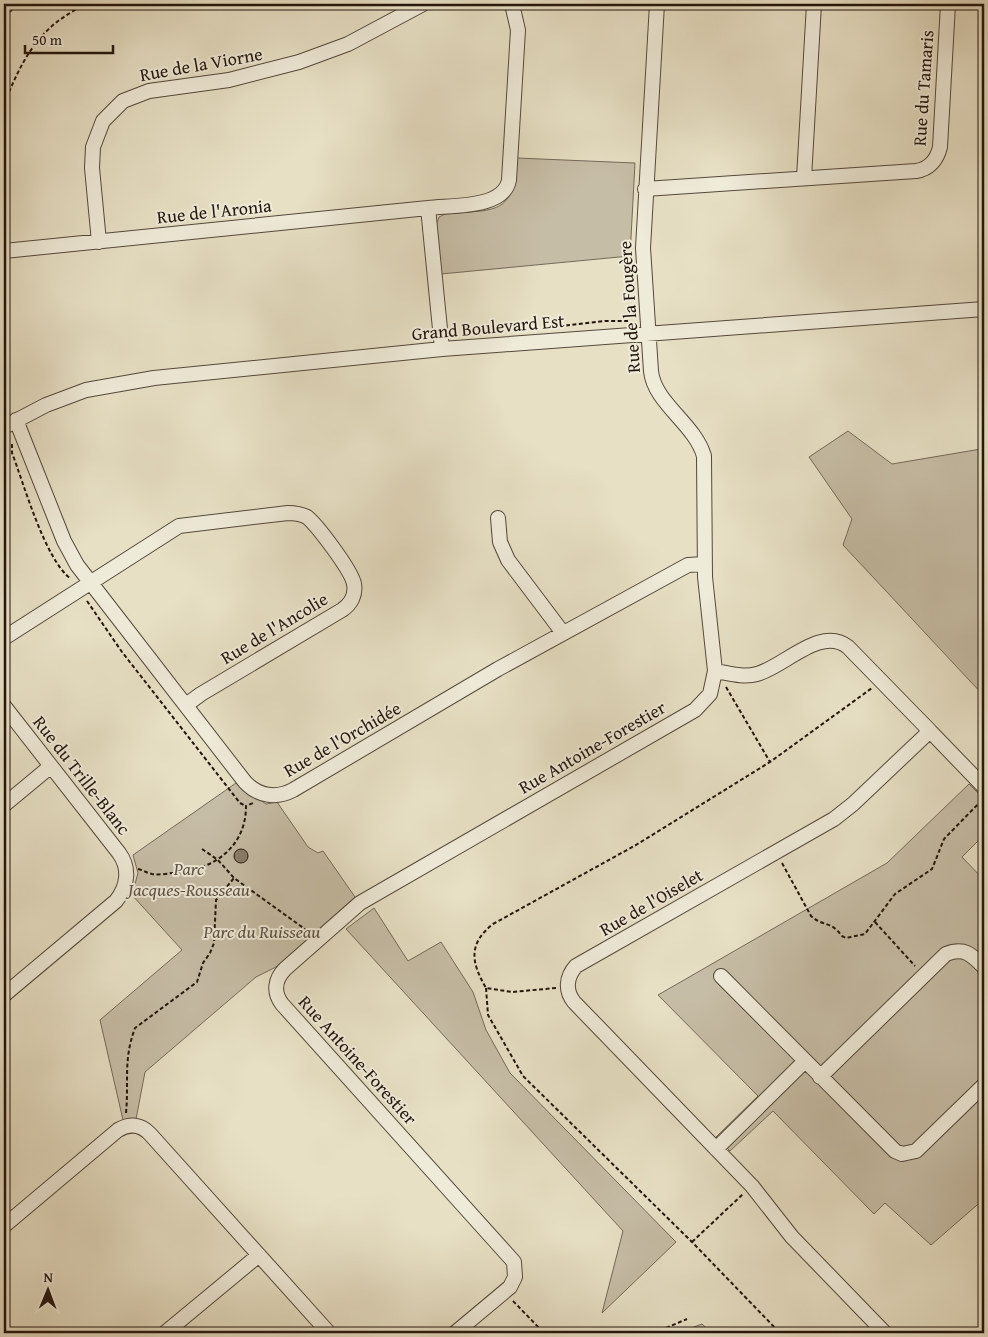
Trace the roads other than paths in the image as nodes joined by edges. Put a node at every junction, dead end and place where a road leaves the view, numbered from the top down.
1 (423, 4) edge
2 (512, 4) edge
3 (657, 4) edge
4 (814, 4) edge
5 (948, 4) edge
6 (804, 178) junction
7 (645, 188) junction
8 (428, 208) junction
9 (99, 242) junction
10 (4, 251) edge
11 (984, 309) edge
12 (649, 333) junction
13 (442, 349) junction
14 (16, 420) junction
15 (4, 427) edge
16 (498, 518) dead end
17 (704, 564) junction
18 (90, 582) junction
19 (564, 633) junction
20 (4, 638) edge
21 (715, 671) junction
22 (186, 705) junction
23 (4, 706) edge
24 (700, 707) joint
25 (930, 731) junction
26 (51, 766) junction
27 (984, 787) edge
28 (4, 805) edge
29 (984, 967) edge
30 (721, 976) dead end
31 (4, 995) edge
32 (805, 1061) junction
33 (820, 1077) junction
34 (984, 1085) edge
35 (716, 1149) junction
36 (4, 1226) edge
37 (259, 1255) junction
38 (165, 1333) edge
39 (329, 1333) edge
40 (455, 1333) edge
41 (884, 1333) edge

1 - 9 street, Rue de la Viorne
2 - 8 street, Rue de l'Aronia
3 - 7 street, Rue de la Fougère
4 - 6 street
5 - 6 street, Rue du Tamaris
6 - 7 street, Rue du Tamaris
7 - 12 street, Rue de la Fougère
8 - 9 street, Rue de l'Aronia
8 - 13 street
9 - 10 street, Rue de l'Aronia
11 - 12 street, Grand Boulevard Est
12 - 13 street, Grand Boulevard Est
12 - 17 street, Rue de la Fougère
13 - 14 street, Grand Boulevard Est
14 - 15 street, Grand Boulevard Est
14 - 18 street, Rue de l'Orchidée
16 - 19 street
17 - 19 street, Rue de l'Orchidée
17 - 21 street, Rue de la Fougère
18 - 20 street
18 - 22 street, Rue de l'Orchidée
18 - 22 street, Rue de l'Ancolie
19 - 22 street, Rue de l'Orchidée
21 - 24 street, Rue de la Fougère
21 - 25 street
23 - 26 street, Rue du Trille-Blanc
24 - 40 street, Rue Antoine-Forestier
25 - 27 street
25 - 35 street, Rue de l'Oiselet
26 - 28 street
26 - 31 street, Rue du Trille-Blanc
29 - 33 street
30 - 32 street
32 - 33 street
32 - 35 street
33 - 34 street
35 - 41 street
36 - 37 street
37 - 38 street
37 - 39 street

